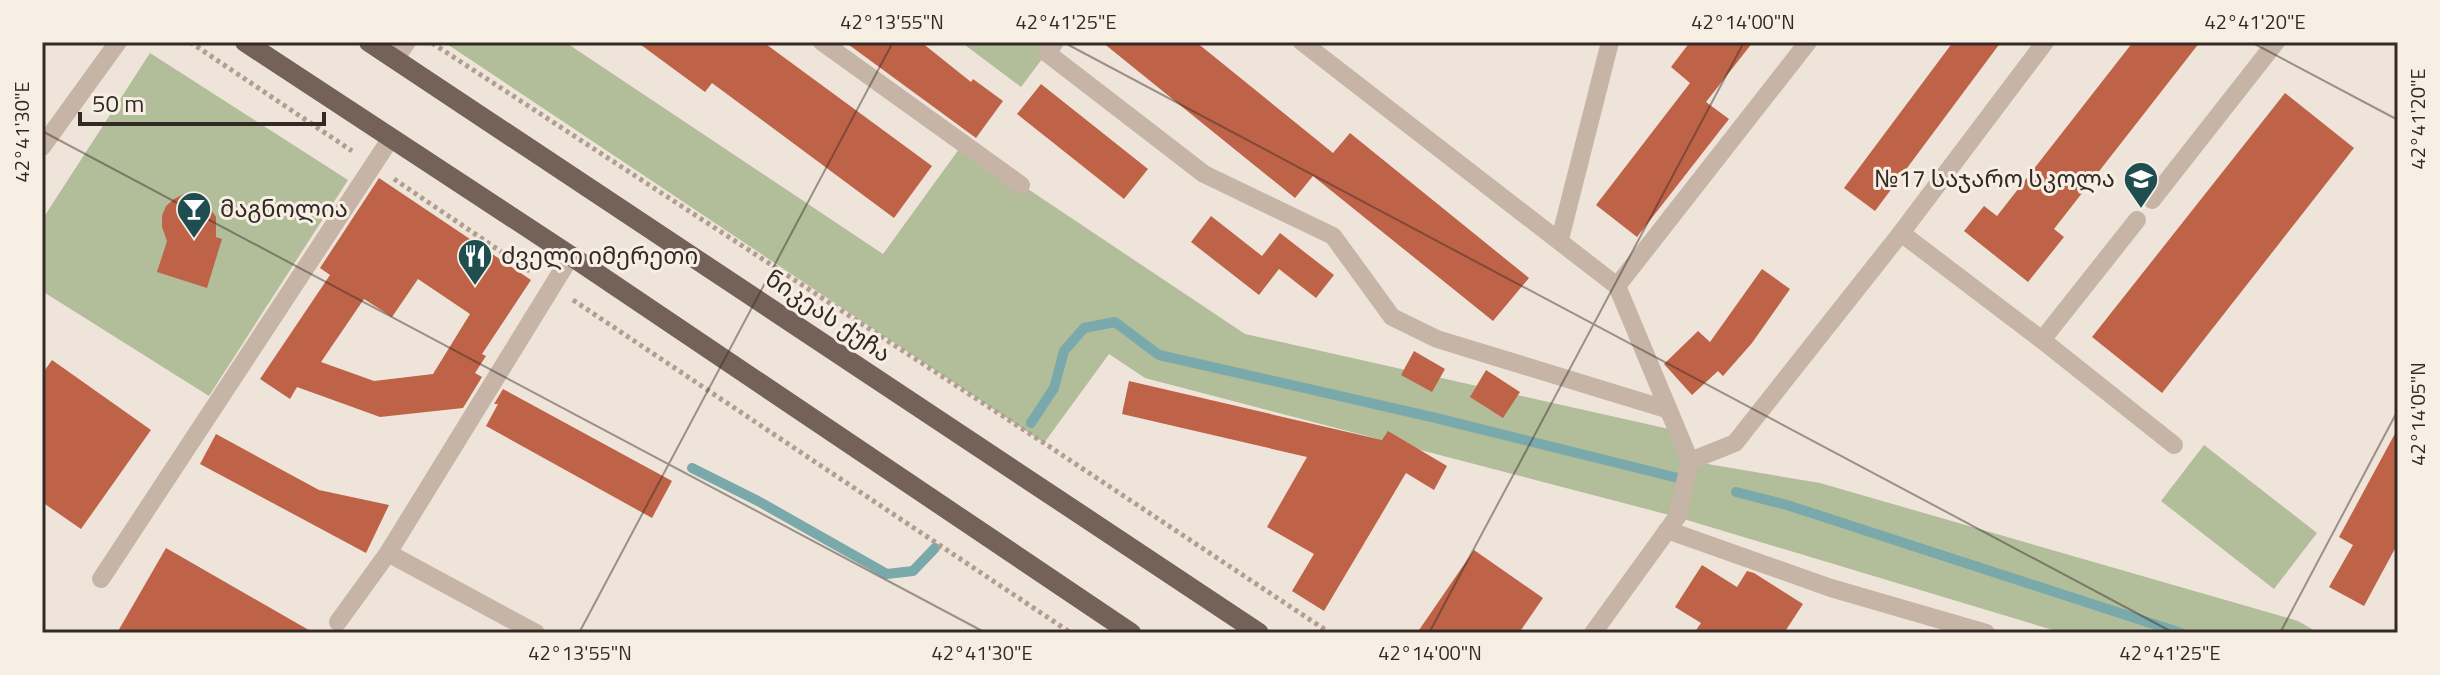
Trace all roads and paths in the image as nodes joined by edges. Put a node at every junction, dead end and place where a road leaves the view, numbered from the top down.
1 (118, 42) edge
2 (190, 42) edge
3 (245, 42) edge
4 (369, 42) edge
5 (407, 42) edge
6 (430, 42) edge
7 (822, 42) edge
8 (1055, 42) edge
9 (1302, 42) edge
10 (1610, 42) edge
11 (1808, 42) edge
12 (2045, 42) edge
13 (2276, 42) edge
14 (395, 59) junction
15 (391, 138) junction
16 (42, 147) edge
17 (373, 165) junction
18 (1021, 185) dead end
19 (2152, 200) dead end
20 (2137, 220) dead end
21 (1901, 233) junction
22 (1560, 239) junction
23 (571, 256) junction
24 (552, 285) junction
25 (1617, 286) junction
26 (2042, 340) junction
27 (1669, 410) junction
28 (2174, 445) dead end
29 (1690, 461) junction
30 (1667, 530) junction
31 (388, 553) junction
32 (101, 579) dead end
33 (338, 622) dead end
34 (536, 633) edge
35 (1071, 633) edge
36 (1131, 633) edge
37 (1259, 633) edge
38 (1330, 633) edge
39 (1593, 633) edge
40 (1986, 633) edge

1 - 16 lane
2 - 17 path
3 - 15 main road
4 - 14 main road, ნიკეას ქუჩა
5 - 14 lane
6 - 38 path
7 - 18 lane
8 - 27 lane
9 - 22 lane
10 - 22 lane
11 - 25 lane
12 - 21 lane
13 - 19 lane
14 - 37 main road, ნიკეას ქუჩა
15 - 17 lane
15 - 23 main road
17 - 24 path
17 - 32 lane
20 - 26 lane
21 - 26 lane
21 - 29 lane
22 - 25 lane
23 - 24 lane
23 - 36 main road
24 - 31 lane
24 - 35 path
25 - 27 lane
26 - 28 lane
27 - 29 lane
29 - 30 lane
30 - 39 lane
30 - 40 lane
31 - 33 lane
31 - 34 lane

